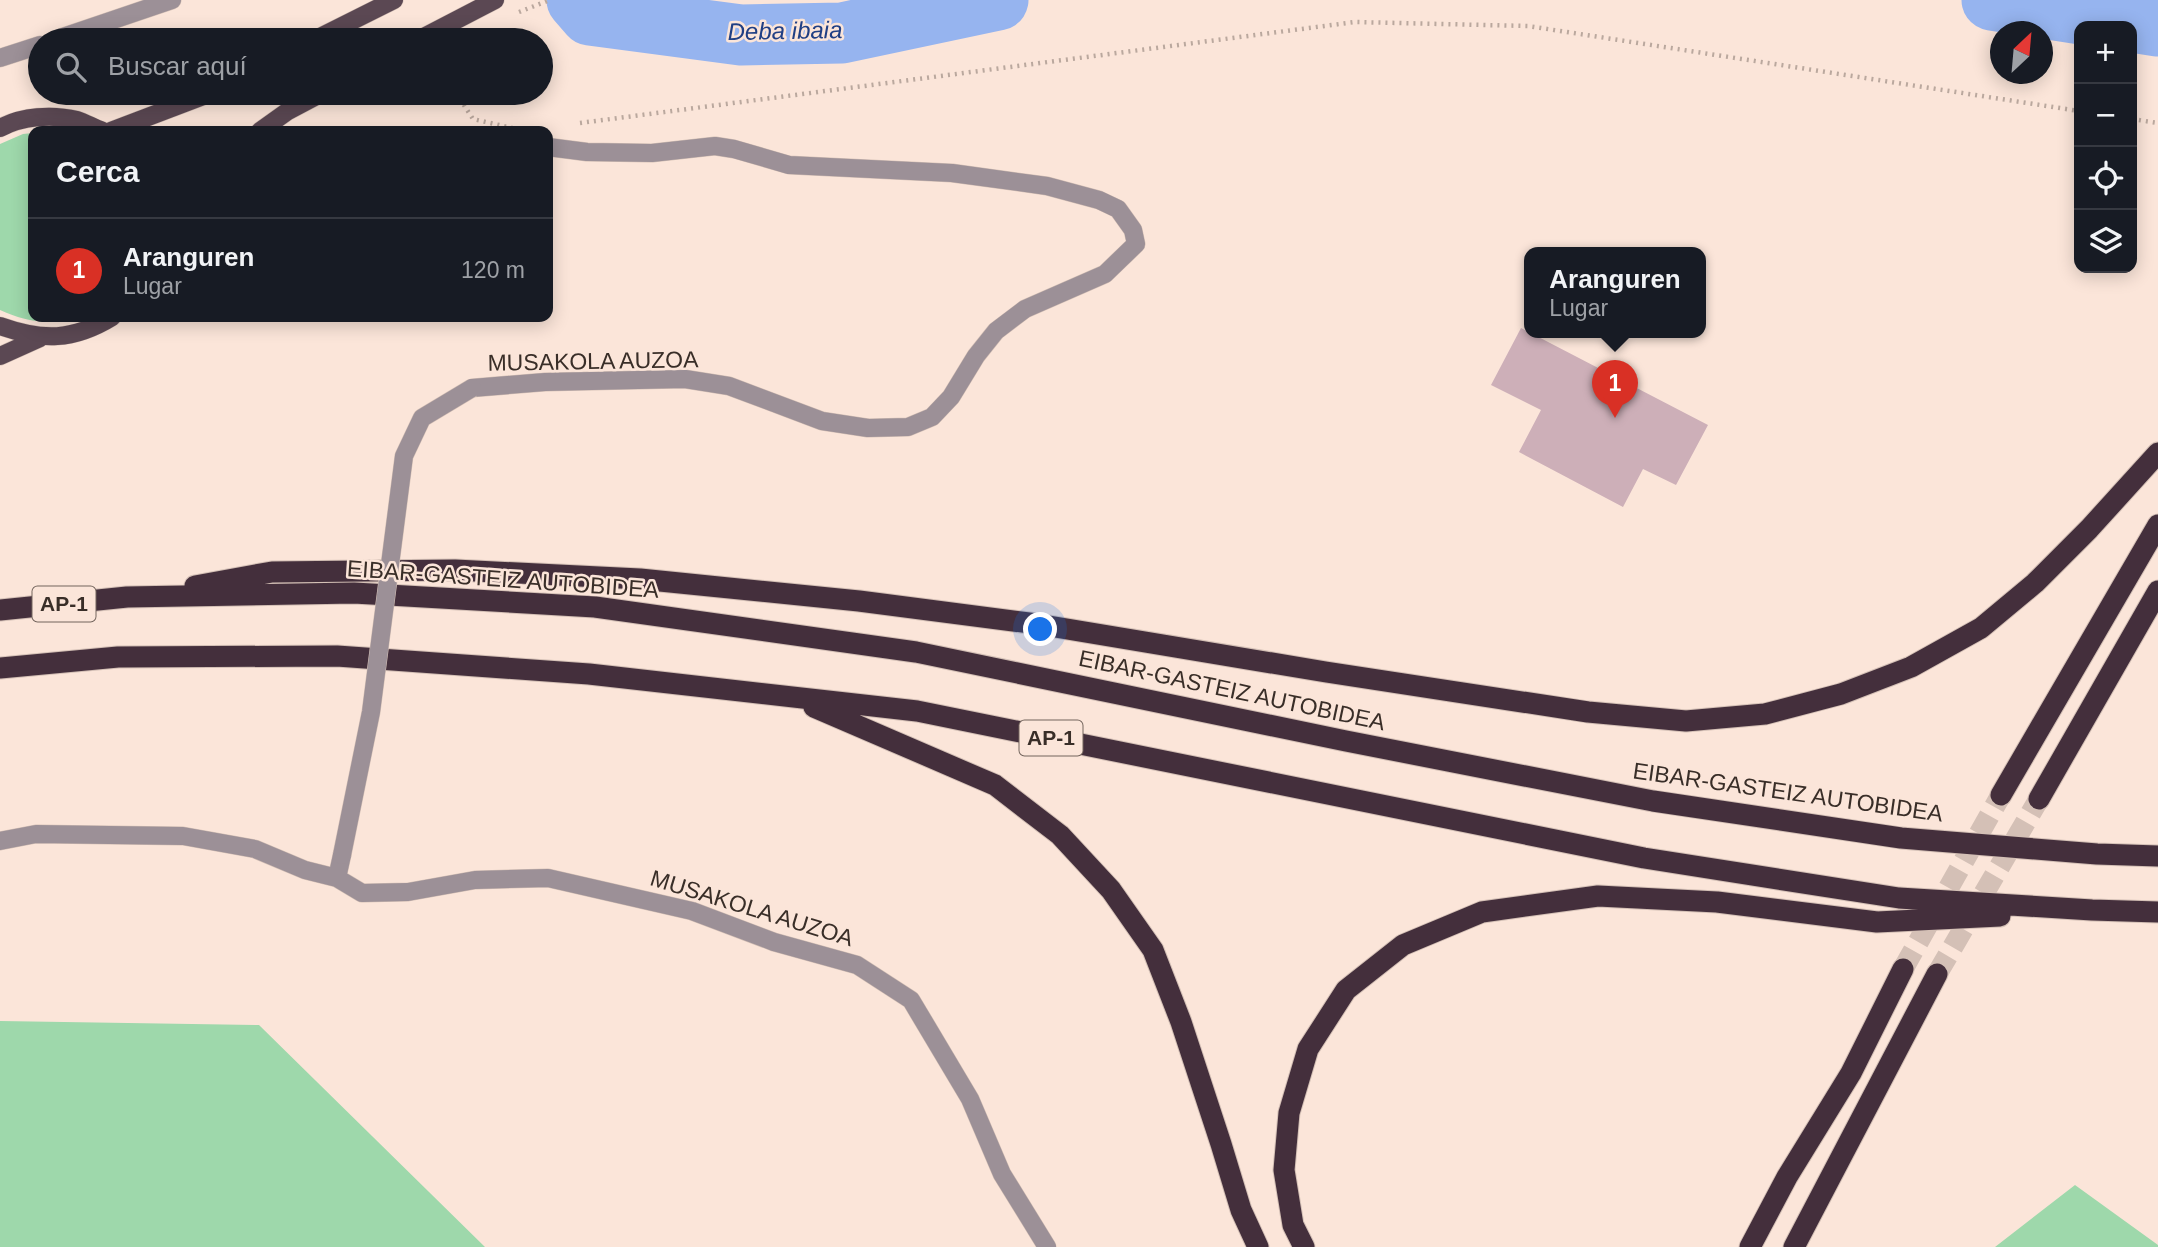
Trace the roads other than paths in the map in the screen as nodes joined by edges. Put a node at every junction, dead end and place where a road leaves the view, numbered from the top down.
1 (172, 0) edge
2 (394, 0) edge
3 (495, 0) edge
4 (89, 28) edge
5 (338, 28) edge
6 (440, 28) edge
7 (28, 49) edge
8 (0, 58) edge
9 (179, 105) edge
10 (299, 105) edge
11 (91, 126) edge
12 (124, 126) edge
13 (267, 126) edge
14 (0, 128) edge
15 (553, 148) edge
16 (104, 322) edge
17 (0, 326) edge
18 (40, 338) junction
19 (0, 356) edge
20 (2158, 453) edge
21 (2158, 525) edge
22 (2158, 591) edge
23 (127, 597) junction
24 (0, 610) edge
25 (0, 668) edge
26 (796, 699) junction
27 (2001, 795) tunnel mouth
28 (2039, 799) tunnel mouth
29 (0, 841) edge
30 (2158, 856) edge
31 (337, 878) junction
32 (2092, 911) junction
33 (2158, 912) edge
34 (1903, 969) tunnel mouth
35 (1937, 974) tunnel mouth
36 (1047, 1247) edge
37 (1258, 1247) edge
38 (1304, 1247) edge
39 (1750, 1247) edge
40 (1794, 1247) edge

1 - 4 street
2 - 5 main road
3 - 6 main road
7 - 8 street
9 - 12 main road
10 - 13 main road
11 - 14 main road
15 - 31 street, MUSAKOLA AUZOA, bridge
16 - 18 main road
17 - 18 main road
18 - 19 main road
20 - 23 highway
21 - 27 highway
22 - 28 highway
23 - 24 highway, EIBAR-GASTEIZ AUTOBIDEA / AP-1
23 - 30 highway, EIBAR-GASTEIZ AUTOBIDEA / AP-1
25 - 26 highway, AP-1
26 - 32 highway, AP-1
26 - 37 highway
29 - 31 street
31 - 36 street, MUSAKOLA AUZOA
32 - 33 highway, AP-1
32 - 38 highway
34 - 39 highway
35 - 40 highway

